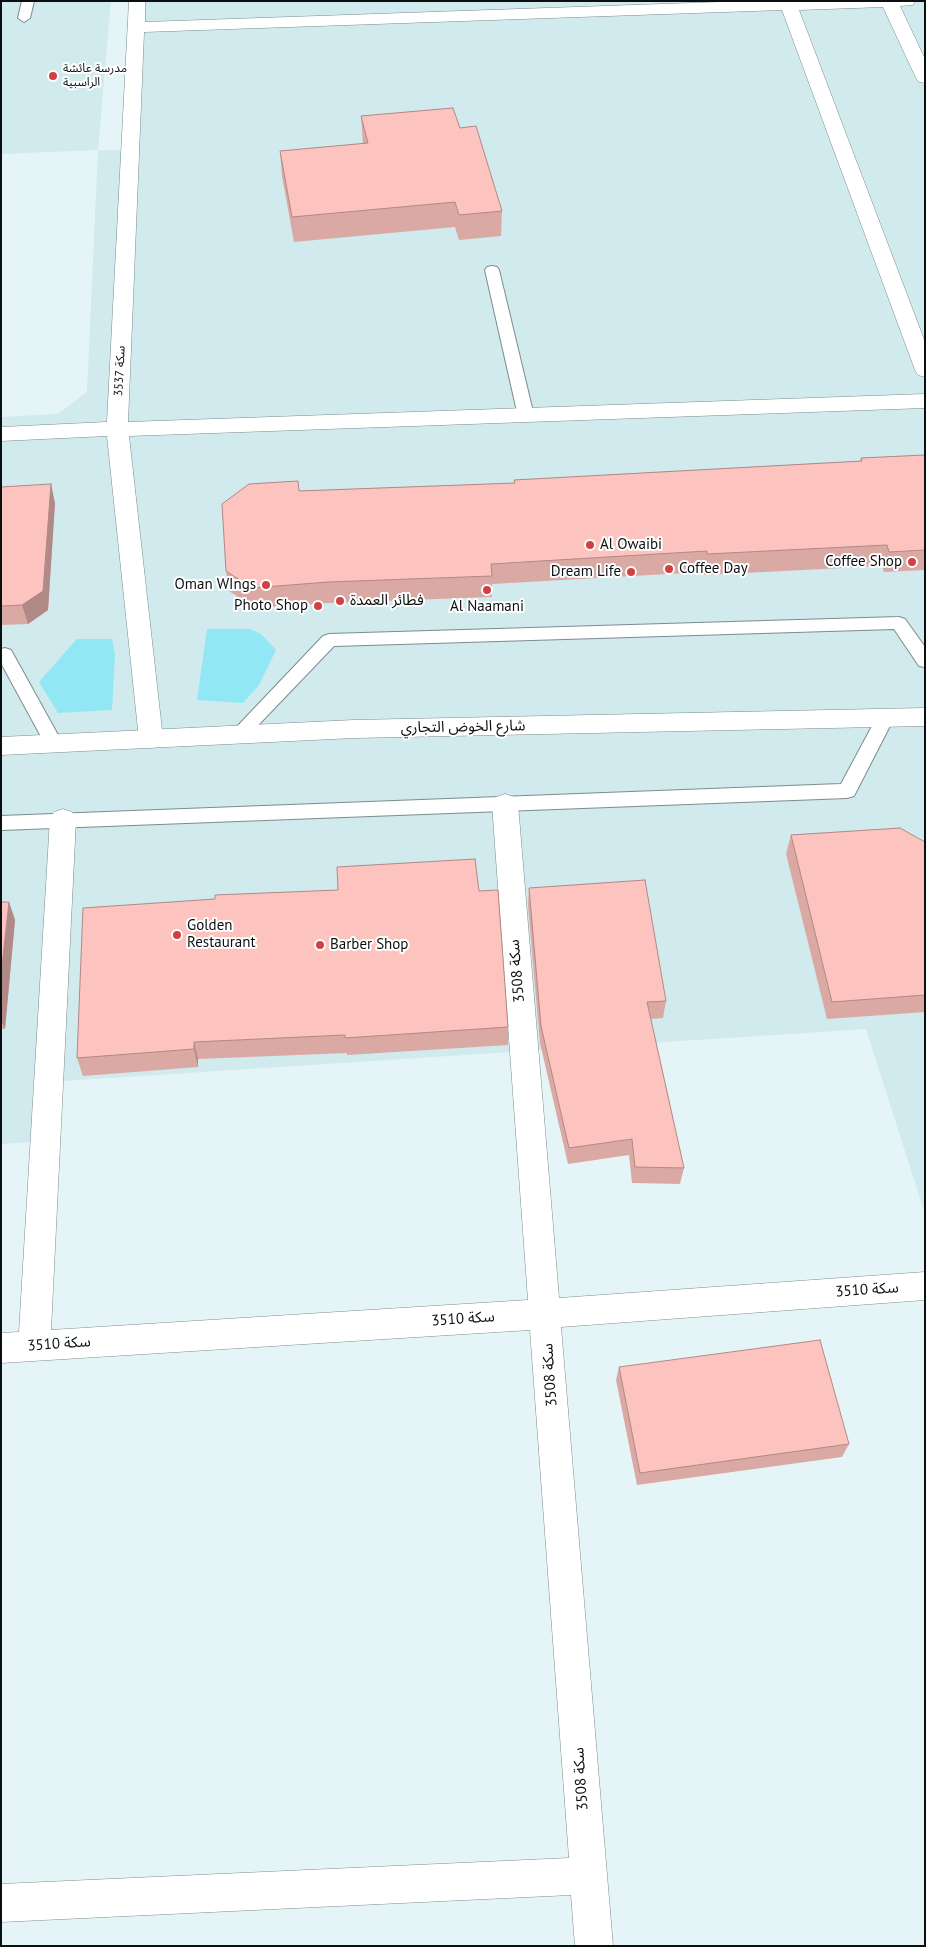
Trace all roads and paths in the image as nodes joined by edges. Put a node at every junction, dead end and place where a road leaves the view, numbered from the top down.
1 (28, 1) edge
2 (137, 1) edge
3 (907, 1) edge
4 (889, 2) edge
5 (759, 4) edge
6 (789, 6) junction
7 (24, 18) dead end
8 (136, 27) junction
9 (925, 78) edge
10 (492, 270) dead end
11 (925, 370) edge
12 (925, 402) edge
13 (526, 416) junction
14 (117, 429) junction
15 (1, 434) edge
16 (1, 654) edge
17 (925, 662) edge
18 (925, 717) edge
19 (885, 718) junction
20 (238, 735) junction
21 (151, 739) junction
22 (54, 744) junction
23 (1, 746) edge
24 (505, 804) junction
25 (63, 819) junction
26 (1, 823) edge
27 (925, 1286) edge
28 (545, 1314) junction
29 (34, 1346) junction
30 (1, 1348) edge
31 (589, 1876) junction
32 (1, 1903) edge
33 (594, 1946) edge

1 - 7 lane
2 - 8 street, سكة 3537
3 - 4 street
4 - 6 street
4 - 9 street
5 - 6 street
5 - 8 street
6 - 11 street
8 - 14 street, سكة 3537
10 - 13 lane
12 - 13 street
13 - 14 street
14 - 15 street
14 - 21 street, سكة 3537
16 - 22 lane
17 - 20 lane
18 - 19 street, شارع الخوض التجاري
19 - 20 street, شارع الخوض التجاري
19 - 24 lane
20 - 21 street, شارع الخوض التجاري
21 - 22 street, شارع الخوض التجاري
22 - 23 street, شارع الخوض التجاري
24 - 25 lane
24 - 28 street, سكة 3508
25 - 26 lane
25 - 29 street
27 - 28 street, سكة 3510
28 - 29 street, سكة 3510
28 - 31 street, سكة 3508
29 - 30 street, سكة 3510
31 - 32 street
31 - 33 street, سكة 3508

